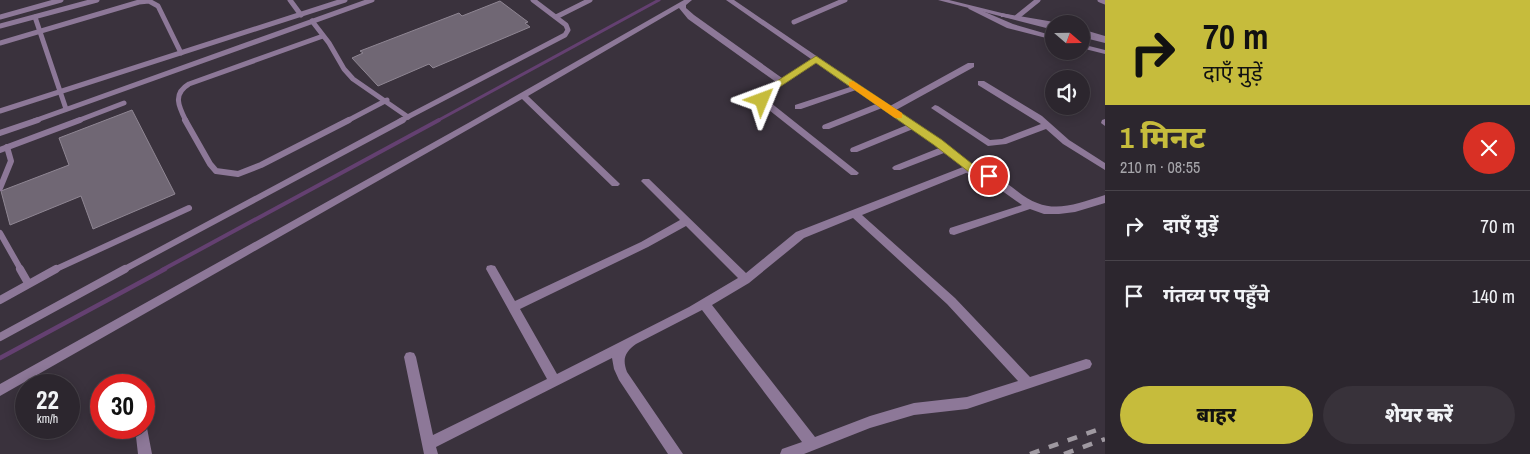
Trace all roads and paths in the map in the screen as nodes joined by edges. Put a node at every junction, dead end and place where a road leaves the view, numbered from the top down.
1 (61, 0) edge
2 (97, 0) edge
3 (290, 0) edge
4 (345, 0) edge
5 (372, 0) edge
6 (533, 0) edge
7 (590, 0) edge
8 (730, 0) edge
9 (845, 0) edge
10 (941, 0) edge
11 (1038, 0) edge
12 (1100, 0) edge
13 (685, 2) edge
14 (1105, 2) edge
15 (971, 8) junction
16 (985, 12) junction
17 (301, 15) junction
18 (998, 16) junction
19 (0, 17) edge
20 (35, 17) junction
21 (556, 17) junction
22 (1017, 17) junction
23 (312, 21) junction
24 (794, 22) dead end
25 (1045, 22) edge
26 (0, 26) edge
27 (1045, 26) edge
28 (1045, 31) edge
29 (40, 32) junction
30 (1090, 35) edge
31 (323, 36) junction
32 (1045, 36) edge
33 (1105, 39) edge
34 (0, 43) edge
35 (1090, 44) edge
36 (1090, 48) edge
37 (1105, 48) edge
38 (1105, 52) edge
39 (181, 53) junction
40 (816, 59) junction
41 (972, 65) dead end
42 (782, 82) junction
43 (981, 83) dead end
44 (857, 87) junction
45 (60, 90) junction
46 (522, 95) junction
47 (387, 100) junction
48 (124, 103) dead end
49 (798, 106) dead end
50 (887, 107) junction
51 (936, 108) dead end
52 (66, 109) junction
53 (0, 111) edge
54 (408, 117) junction
55 (1048, 125) junction
56 (913, 126) junction
57 (826, 127) dead end
58 (0, 133) edge
59 (7, 147) junction
60 (946, 148) junction
61 (0, 150) edge
62 (854, 150) dead end
63 (1105, 167) edge
64 (898, 168) dead end
65 (973, 170) junction
66 (854, 173) dead end
67 (646, 181) dead end
68 (615, 184) dead end
69 (0, 188) edge
70 (1105, 199) edge
71 (1032, 205) junction
72 (190, 208) dead end
73 (854, 213) junction
74 (687, 221) junction
75 (954, 231) dead end
76 (0, 233) edge
77 (491, 269) dead end
78 (746, 279) junction
79 (28, 283) junction
80 (0, 300) edge
81 (704, 304) junction
82 (513, 307) junction
83 (0, 337) edge
84 (624, 346) junction
85 (410, 357) dead end
86 (1086, 364) dead end
87 (554, 380) junction
88 (1028, 383) junction
89 (0, 390) edge
90 (143, 439) edge
91 (812, 444) junction
92 (430, 449) edge
93 (145, 454) edge
94 (676, 454) edge
95 (787, 454) edge

1 - 19 lane
2 - 20 lane
3 - 17 lane
4 - 17 lane
5 - 23 lane
6 - 21 lane
7 - 21 lane
8 - 40 street
9 - 24 lane
10 - 15 street
11 - 22 lane
12 - 14 lane
13 - 42 street
13 - 46 street
15 - 16 street
15 - 32 street
16 - 18 street
16 - 22 street
17 - 39 lane
18 - 27 street
18 - 28 street
20 - 26 lane
20 - 29 lane
21 - 54 lane
22 - 25 street
23 - 31 lane
23 - 52 lane
29 - 34 lane
29 - 39 lane
29 - 45 lane
30 - 33 street
31 - 47 lane
31 - 47 lane
35 - 37 street
36 - 38 street
39 - 45 lane
40 - 42 street
40 - 44 street
41 - 50 street
42 - 66 street
43 - 55 street
44 - 49 street
44 - 50 street
45 - 52 lane
45 - 53 lane
46 - 68 street
46 - 89 street
47 - 54 lane
48 - 59 lane
50 - 56 street
50 - 57 street
51 - 55 street
52 - 58 lane
54 - 83 lane
55 - 63 street
56 - 60 street
56 - 62 street
59 - 61 lane
59 - 69 lane
60 - 64 street
60 - 65 street
65 - 71 street
65 - 73 street
67 - 74 street
70 - 71 street
71 - 75 street
72 - 79 lane
73 - 78 street
73 - 88 street
74 - 78 street
74 - 82 street
76 - 79 lane
77 - 82 street
78 - 81 street
79 - 80 lane
81 - 84 street
81 - 91 street
82 - 87 street
84 - 87 street
84 - 94 street
85 - 92 street
86 - 88 street
87 - 92 street
88 - 91 street
90 - 93 street
91 - 95 street

